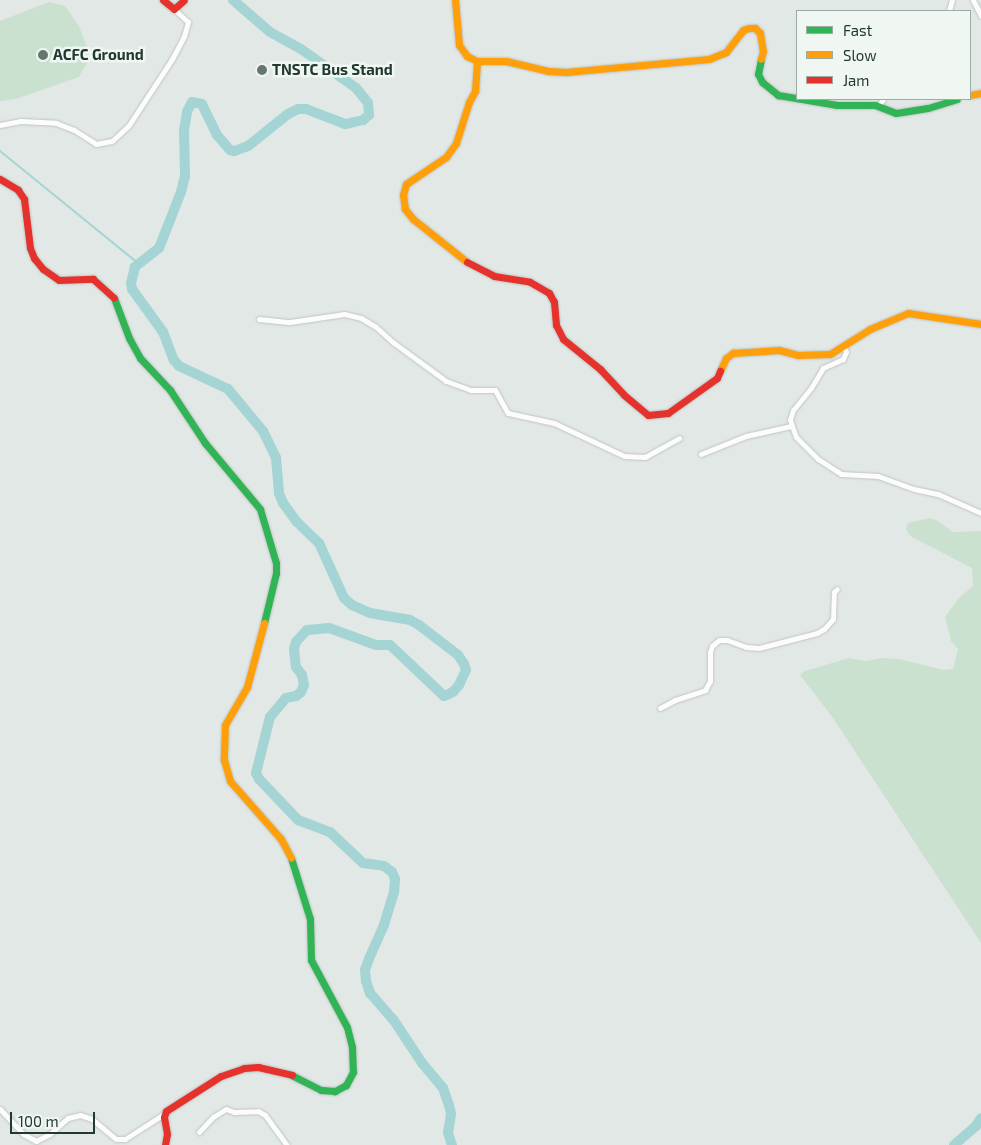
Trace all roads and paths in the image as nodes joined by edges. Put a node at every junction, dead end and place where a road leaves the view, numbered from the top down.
1 (163, 0) edge
2 (184, 0) edge
3 (454, 0) edge
4 (973, 0) edge
5 (174, 9) junction
6 (981, 16) edge
7 (477, 62) junction
8 (796, 98) edge
9 (808, 100) edge
10 (882, 100) edge
11 (953, 100) edge
12 (878, 107) junction
13 (0, 125) edge
14 (0, 179) edge
15 (259, 319) dead end
16 (981, 324) edge
17 (844, 347) junction
18 (791, 426) junction
19 (679, 438) dead end
20 (701, 454) dead end
21 (981, 513) edge
22 (837, 589) dead end
23 (660, 708) dead end
24 (0, 1109) edge
25 (164, 1114) junction
26 (199, 1132) dead end
27 (165, 1145) edge
28 (287, 1145) edge

1 - 5 street
2 - 5 street
3 - 7 street
4 - 6 street
5 - 13 street
7 - 8 street
7 - 17 street
9 - 12 street
10 - 12 street
11 - 12 street
14 - 25 street
15 - 19 street
16 - 17 street
17 - 18 street
18 - 20 street
18 - 21 street
22 - 23 street
24 - 25 street
25 - 27 street
26 - 28 street

